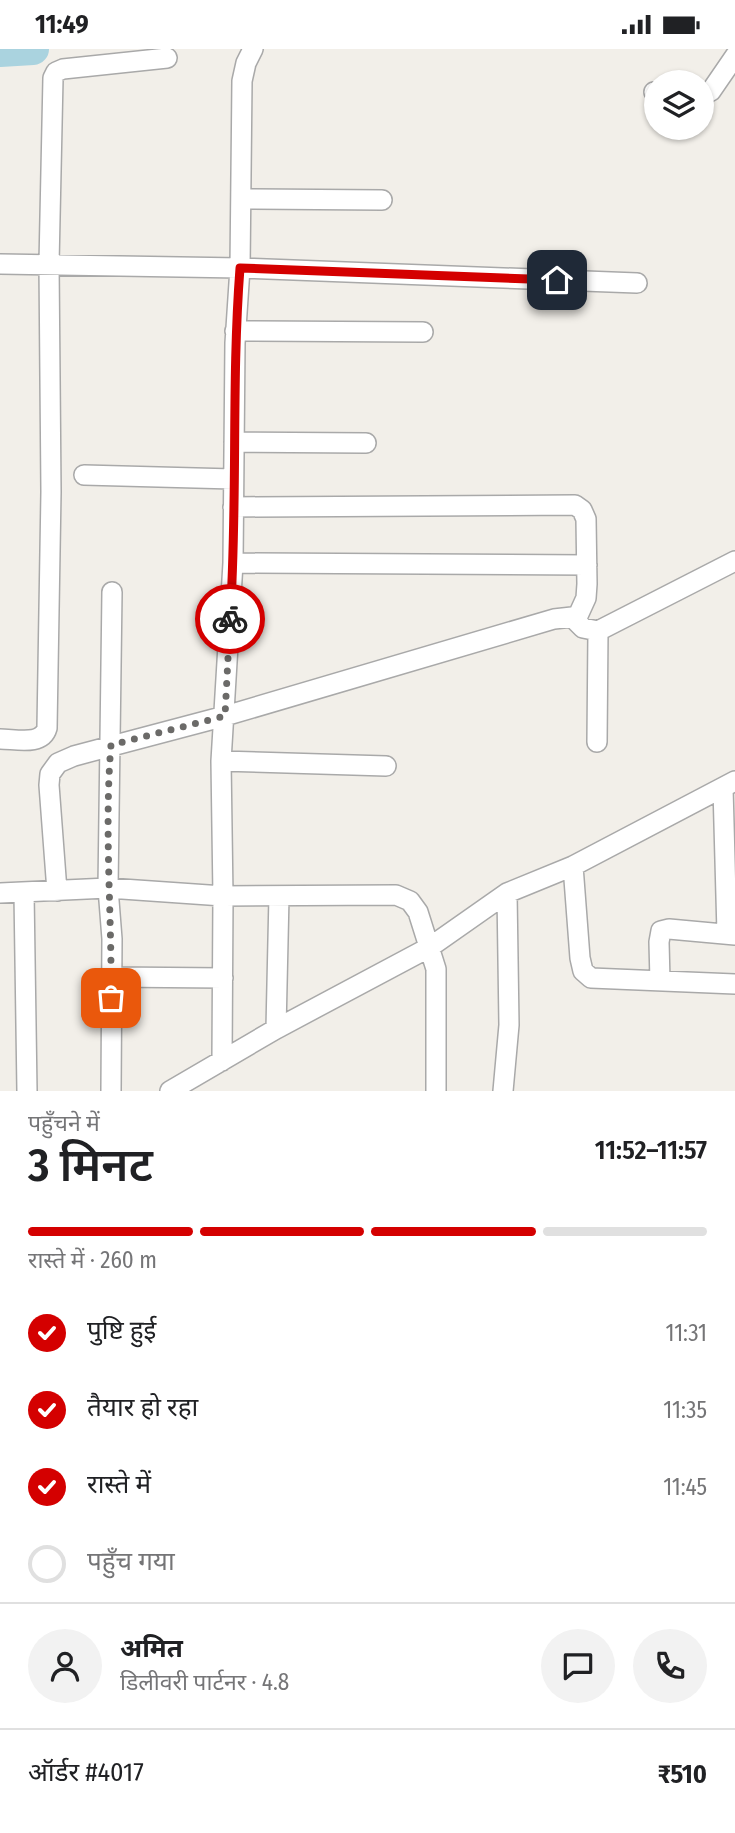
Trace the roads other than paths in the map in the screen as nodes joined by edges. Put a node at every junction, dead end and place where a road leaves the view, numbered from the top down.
1 (253, 49) edge
2 (735, 56) edge
3 (167, 58) dead end
4 (714, 87) edge
5 (241, 199) junction
6 (383, 200) dead end
7 (0, 264) edge
8 (49, 264) junction
9 (240, 268) junction
10 (636, 283) dead end
11 (235, 331) junction
12 (423, 333) dead end
13 (234, 442) junction
14 (366, 443) dead end
15 (84, 475) dead end
16 (233, 479) junction
17 (233, 507) junction
18 (735, 561) edge
19 (233, 563) junction
20 (587, 565) junction
21 (112, 592) dead end
22 (576, 620) junction
23 (598, 631) junction
24 (225, 716) junction
25 (0, 739) edge
26 (597, 742) dead end
27 (111, 745) junction
28 (221, 761) junction
29 (386, 766) dead end
30 (729, 785) edge
31 (573, 866) junction
32 (108, 888) junction
33 (57, 891) junction
34 (0, 893) edge
35 (24, 893) junction
36 (507, 893) junction
37 (223, 896) junction
38 (279, 896) junction
39 (731, 934) edge
40 (430, 947) junction
41 (111, 977) junction
42 (223, 978) junction
43 (660, 981) junction
44 (735, 984) edge
45 (276, 1029) junction
46 (222, 1061) junction
47 (27, 1091) edge
48 (111, 1091) edge
49 (170, 1091) edge
50 (436, 1091) edge
51 (503, 1091) edge

1 - 5 street
2 - 4 street
3 - 8 street
5 - 6 street
5 - 9 street
7 - 8 street
8 - 9 street
8 - 25 street
9 - 10 street
9 - 11 street
11 - 12 street
11 - 13 street
13 - 14 street
13 - 16 street
15 - 16 street
16 - 17 street
17 - 19 street
17 - 20 street
18 - 23 street
19 - 20 street
19 - 24 street
20 - 22 street
21 - 27 street
22 - 23 street
22 - 24 street
23 - 26 street
24 - 27 street
24 - 28 street
27 - 32 street
27 - 33 street
28 - 29 street
28 - 37 street
30 - 31 street
30 - 39 street
31 - 36 street
31 - 43 street
32 - 33 street
32 - 37 street
32 - 41 street
33 - 35 street
34 - 35 street
35 - 47 street
36 - 40 street
36 - 51 street
37 - 38 street
37 - 42 street
38 - 40 street
38 - 45 street
39 - 43 street
40 - 45 street
40 - 50 street
41 - 42 street
41 - 48 street
42 - 46 street
43 - 44 street
45 - 46 street
46 - 49 street

